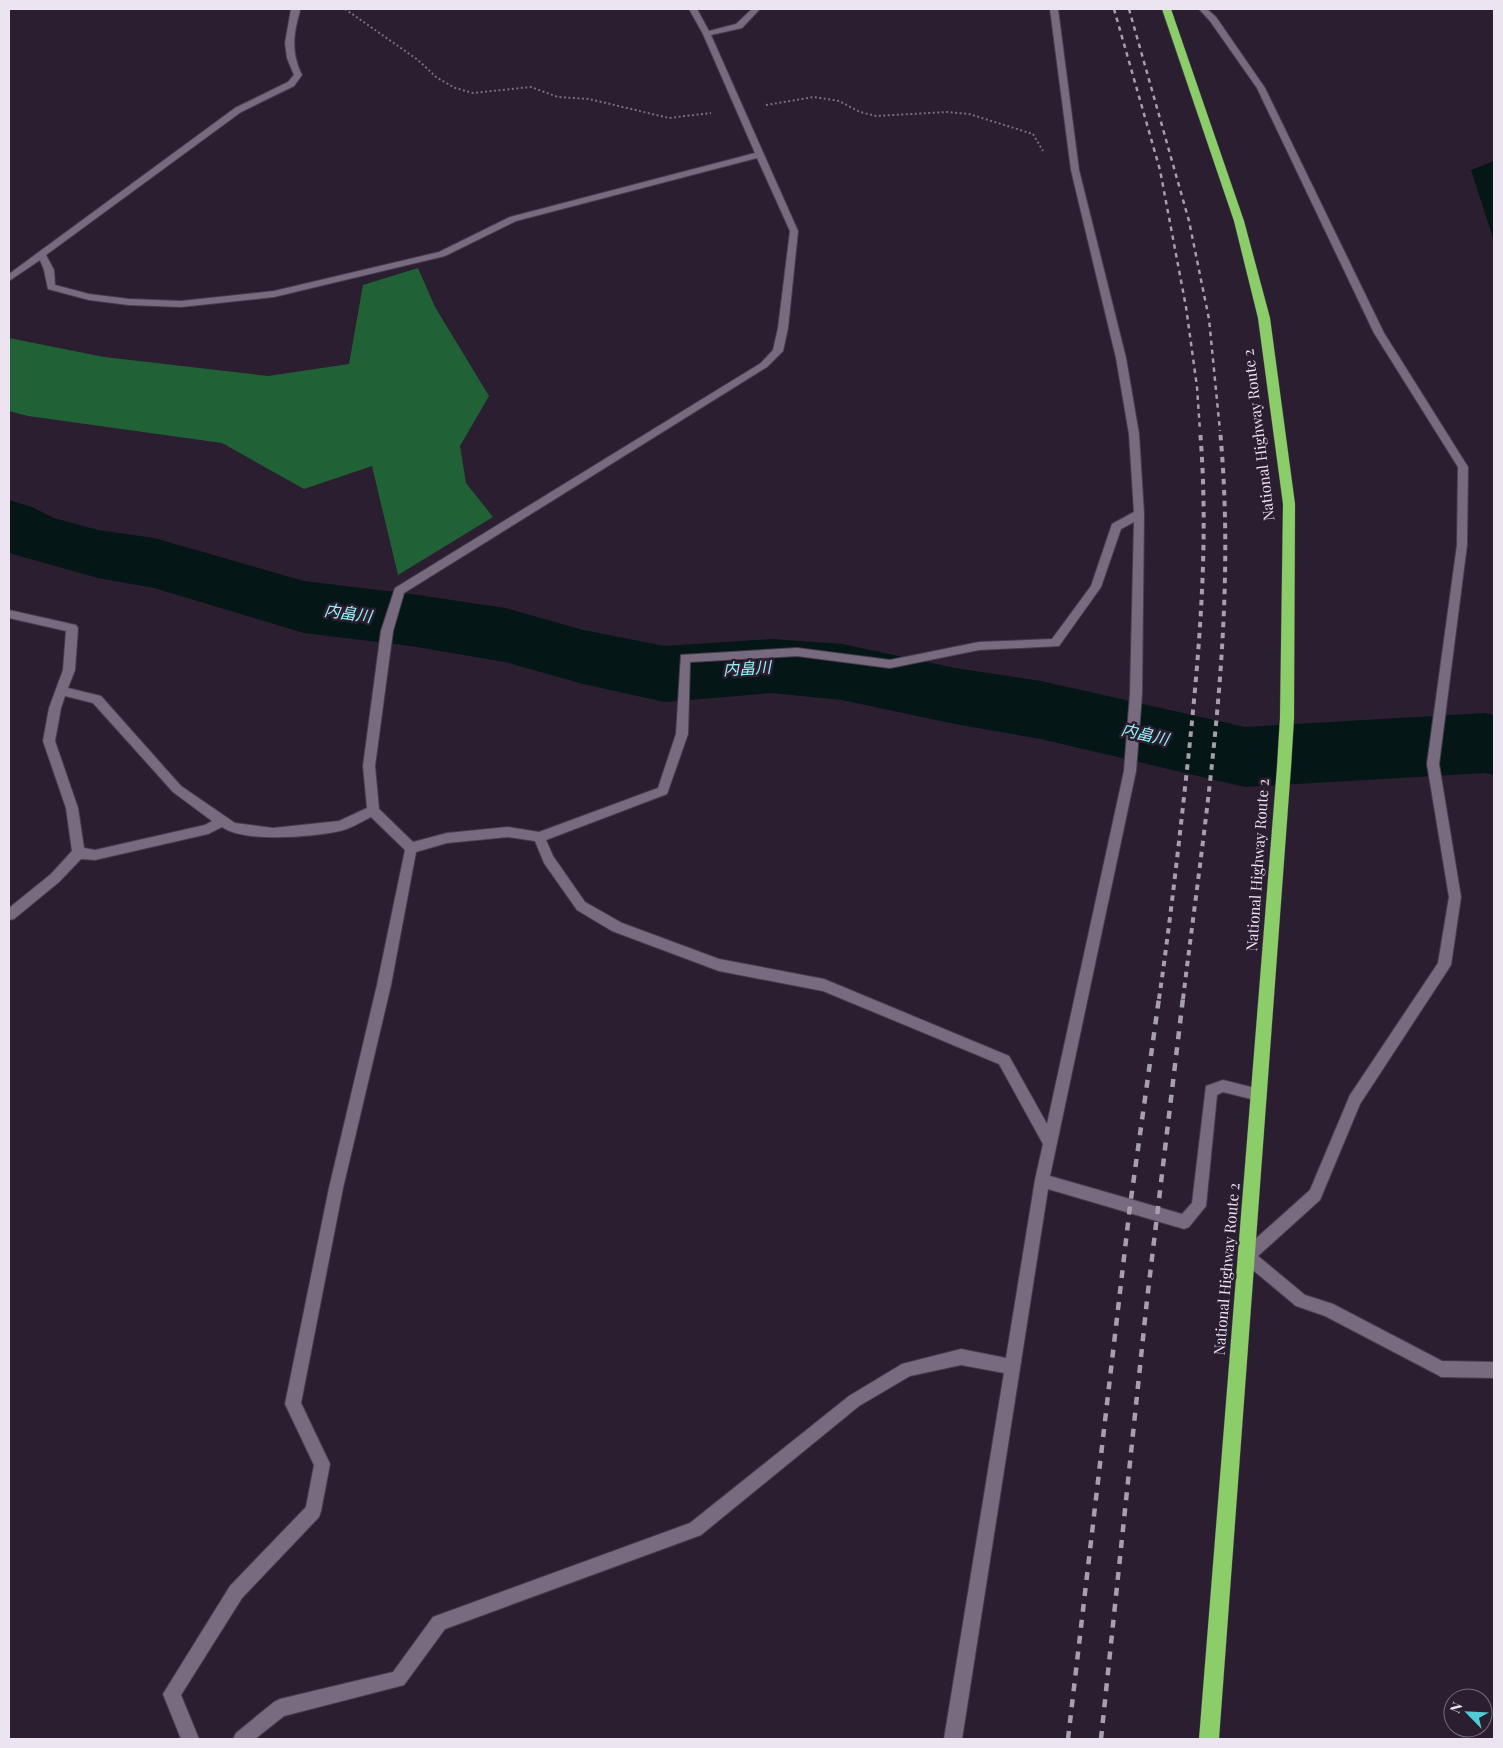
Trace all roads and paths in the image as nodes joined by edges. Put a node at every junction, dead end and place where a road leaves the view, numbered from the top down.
1 (295, 9) edge
2 (345, 9) edge
3 (692, 9) edge
4 (756, 9) edge
5 (1054, 9) edge
6 (1166, 9) edge
7 (1203, 9) edge
8 (707, 34) junction
9 (741, 108) junction
10 (761, 154) junction
11 (1075, 170) junction
12 (42, 255) junction
13 (9, 278) edge
14 (1139, 514) junction
15 (9, 614) edge
16 (61, 691) junction
17 (373, 811) junction
18 (223, 821) junction
19 (539, 837) junction
20 (411, 848) junction
21 (78, 853) junction
22 (9, 914) edge
23 (1259, 1095) junction
24 (1049, 1141) junction
25 (1042, 1180) junction
26 (1247, 1256) junction
27 (1013, 1367) junction
28 (1494, 1370) edge
29 (190, 1739) edge
30 (242, 1739) edge
31 (952, 1739) edge
32 (1209, 1739) edge

1 - 12 street
2 - 9 path
3 - 8 street
4 - 8 street
5 - 11 street
6 - 23 highway, National Highway Route 2
7 - 26 street
8 - 9 street
9 - 10 street
9 - 11 path
10 - 12 street
10 - 17 street
11 - 14 street
12 - 13 street
14 - 19 street
14 - 24 street
15 - 16 street
16 - 18 street
16 - 21 street
17 - 18 street
17 - 20 street
18 - 21 street
19 - 20 street
19 - 24 street
20 - 29 street
21 - 22 street
23 - 25 street
23 - 26 highway, National Highway Route 2
24 - 25 street
25 - 27 street
26 - 28 street
26 - 32 highway, National Highway Route 2
27 - 30 street
27 - 31 street

